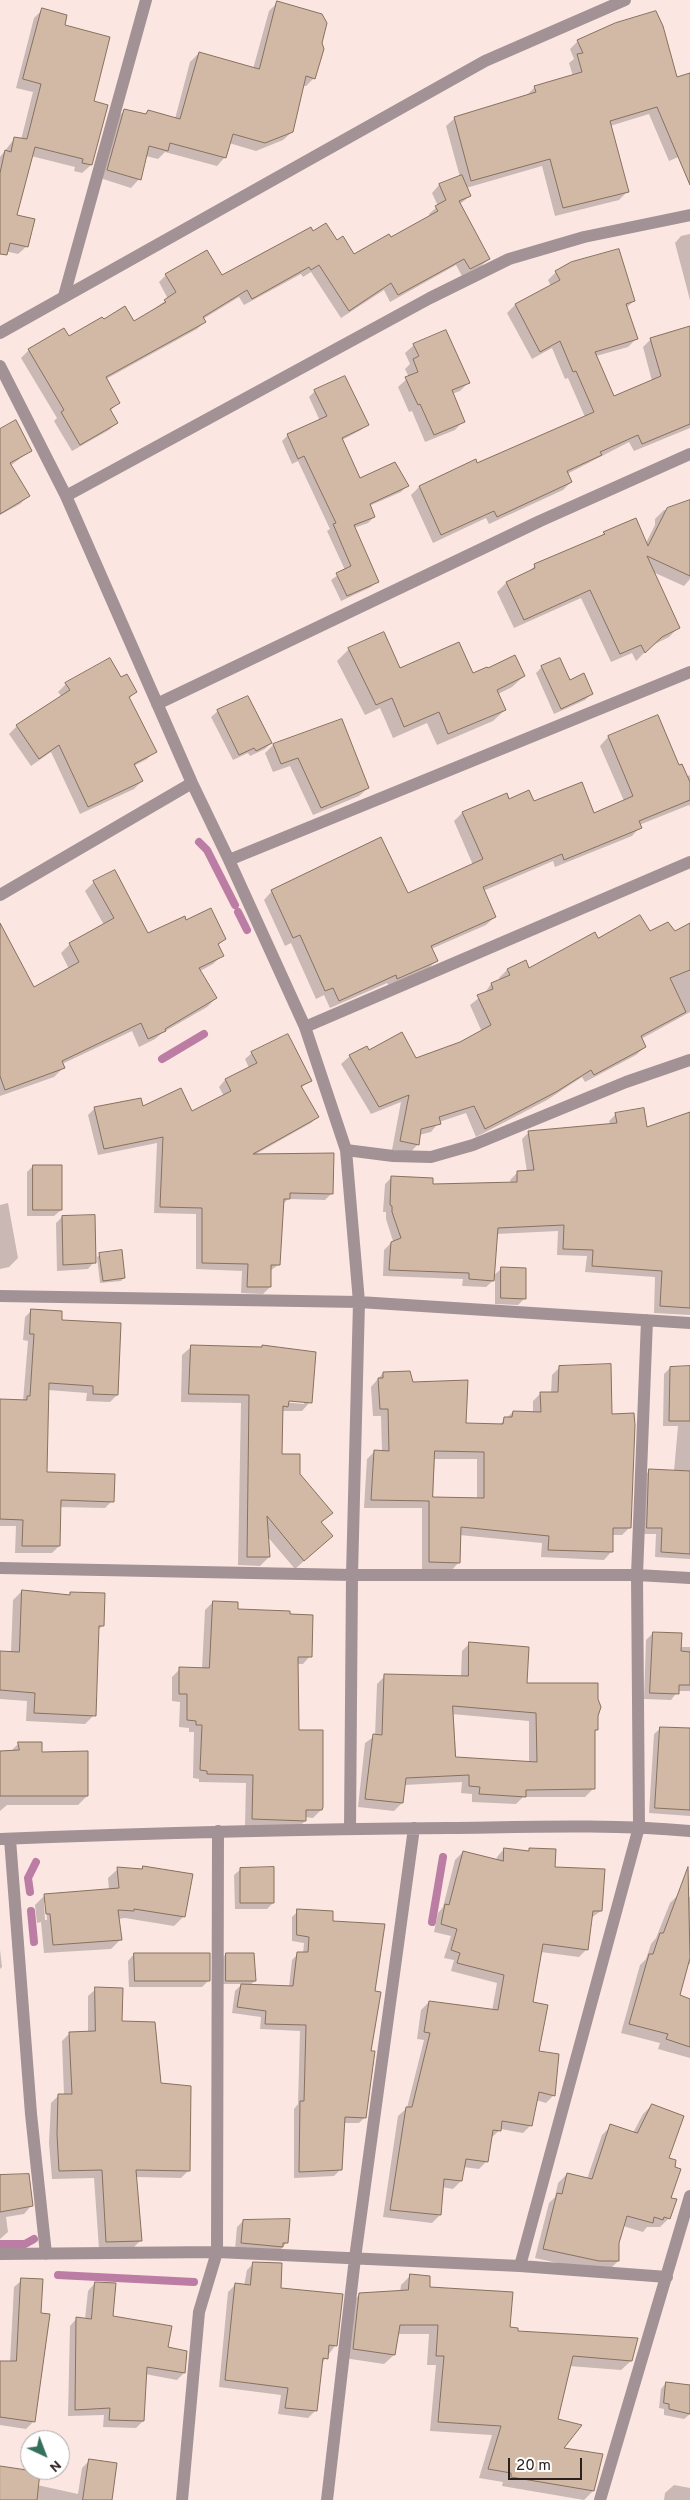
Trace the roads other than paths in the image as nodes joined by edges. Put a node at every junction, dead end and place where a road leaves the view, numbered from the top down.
1 (146, 0) edge
2 (625, 0) edge
3 (690, 215) edge
4 (64, 296) junction
5 (0, 333) edge
6 (0, 366) edge
7 (690, 454) edge
8 (66, 496) junction
9 (690, 672) edge
10 (157, 704) junction
11 (192, 783) junction
12 (229, 860) junction
13 (690, 862) edge
14 (0, 895) edge
15 (305, 1027) junction
16 (690, 1060) edge
17 (346, 1150) junction
18 (0, 1296) edge
19 (359, 1302) junction
20 (647, 1320) junction
21 (690, 1323) edge
22 (0, 1568) edge
23 (352, 1574) junction
24 (637, 1575) junction
25 (690, 1578) edge
26 (639, 1827) junction
27 (414, 1828) junction
28 (350, 1829) junction
29 (218, 1831) junction
30 (690, 1831) edge
31 (5, 1839) edge
32 (690, 2196) edge
33 (216, 2252) junction
34 (0, 2254) edge
35 (46, 2254) junction
36 (355, 2258) junction
37 (520, 2266) junction
38 (667, 2276) junction
39 (182, 2500) edge
40 (327, 2500) edge
41 (600, 2500) edge

1 - 4 street
2 - 4 street
3 - 8 street
4 - 5 street
6 - 8 street
7 - 10 street
8 - 10 street
9 - 12 street
10 - 11 street
11 - 12 street
11 - 14 street
12 - 15 street
13 - 15 street
15 - 17 street
16 - 17 street
17 - 19 street
18 - 19 street
19 - 20 street
19 - 23 street
20 - 21 street
20 - 24 street
22 - 23 street
23 - 24 street
23 - 28 street
24 - 25 street
24 - 26 street
26 - 27 street
26 - 30 street
26 - 37 street
27 - 28 street
27 - 36 street
28 - 29 street
29 - 31 street
29 - 33 street
31 - 35 street
32 - 38 street
33 - 35 street
33 - 36 street
33 - 39 street
34 - 35 street
36 - 37 street
36 - 40 street
37 - 38 street
38 - 41 street

